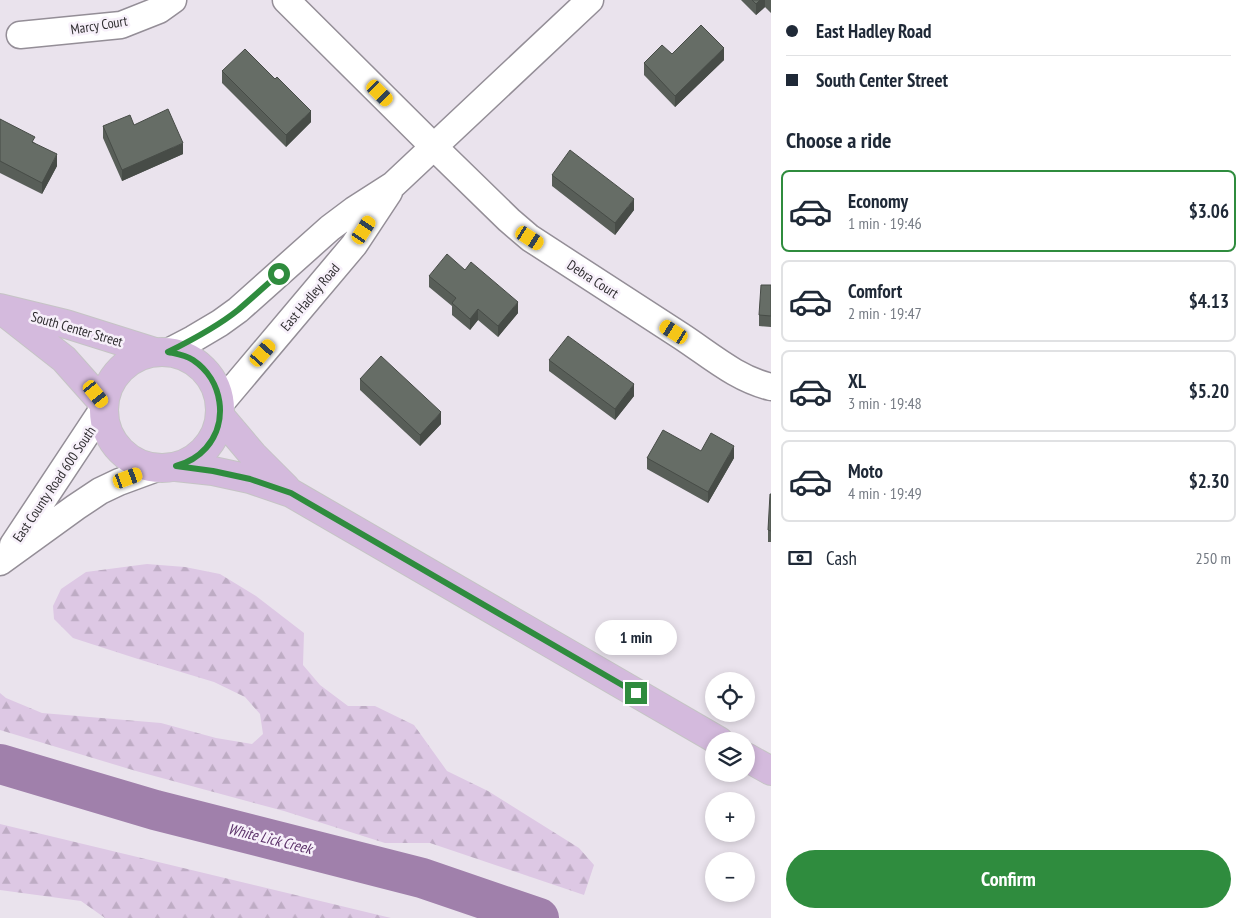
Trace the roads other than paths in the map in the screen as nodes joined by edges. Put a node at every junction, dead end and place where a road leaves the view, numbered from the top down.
1 (173, 0) edge
2 (286, 0) edge
3 (590, 0) edge
4 (20, 35) dead end
5 (433, 146) junction
6 (393, 185) junction
7 (0, 309) edge
8 (161, 352) junction
9 (771, 388) edge
10 (103, 406) junction
11 (220, 410) junction
12 (166, 467) junction
13 (291, 493) junction
14 (2, 560) edge
15 (705, 733) edge
16 (755, 762) edge
17 (771, 771) edge

1 - 4 street, Marcy Court
2 - 5 street, Debra Court
3 - 5 street, East Hadley Road
5 - 6 street, East Hadley Road
5 - 9 street, Debra Court
6 - 8 street, East Hadley Road
6 - 11 street, East Hadley Road
7 - 8 main road, South Center Street
7 - 10 main road, South Center Street
8 - 10 main road
8 - 11 main road
10 - 12 main road
10 - 14 street, East County Road 600 South
11 - 12 main road
11 - 13 main road
12 - 13 main road
12 - 14 street, East County Road 600 South
13 - 15 main road
16 - 17 main road

